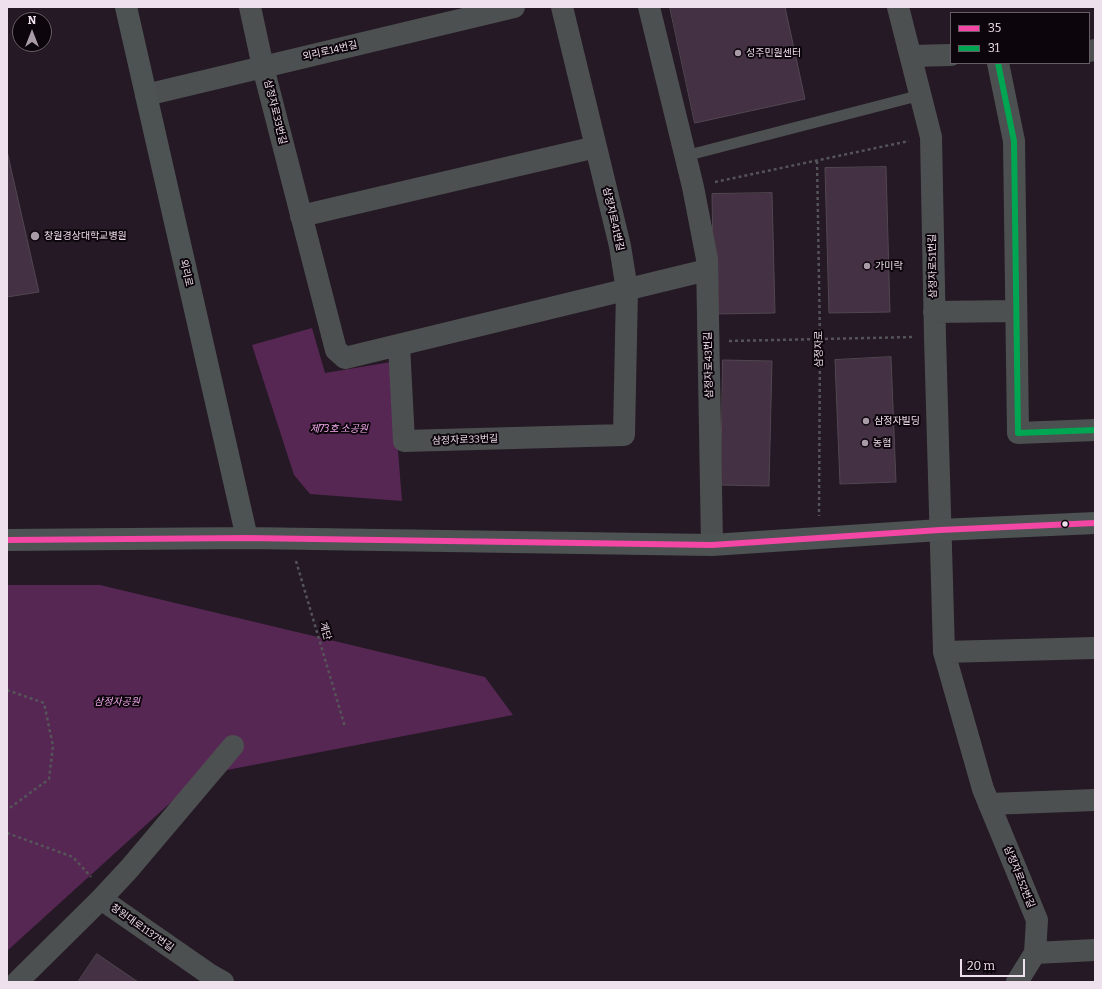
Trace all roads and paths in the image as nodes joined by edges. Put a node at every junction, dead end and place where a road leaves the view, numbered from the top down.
1 (126, 7) edge
2 (250, 7) edge
3 (514, 7) edge
4 (562, 7) edge
5 (649, 7) edge
6 (898, 7) edge
7 (950, 55) edge
8 (911, 56) junction
9 (998, 64) edge
10 (263, 67) junction
11 (146, 95) junction
12 (921, 95) junction
13 (931, 136) junction
14 (596, 147) junction
15 (685, 156) junction
16 (817, 160) junction
17 (693, 187) junction
18 (301, 216) junction
19 (707, 270) junction
20 (627, 290) junction
21 (1016, 311) junction
22 (934, 312) junction
23 (935, 337) junction
24 (820, 339) junction
25 (708, 342) junction
26 (399, 345) junction
27 (1095, 430) edge
28 (624, 435) joint
29 (1095, 523) edge
30 (940, 530) junction
31 (247, 538) junction
32 (819, 538) junction
33 (290, 539) junction
34 (7, 540) edge
35 (712, 545) junction
36 (1095, 648) edge
37 (944, 652) junction
38 (7, 690) edge
39 (345, 728) dead end
40 (233, 746) dead end
41 (1095, 800) edge
42 (989, 804) junction
43 (7, 810) edge
44 (7, 832) edge
45 (104, 896) junction
46 (1095, 950) edge
47 (1036, 953) junction
48 (16, 982) edge
49 (223, 982) edge
50 (1017, 982) edge

1 - 11 street, 외리로
2 - 10 street, 삼정자로33번길
3 - 10 street, 외리로14번길
4 - 14 street, 삼정자로41번길
5 - 15 street, 삼정자로43번길
6 - 8 street, 삼정자로51번길
7 - 8 street
8 - 12 street, 삼정자로51번길
9 - 21 street
10 - 11 street, 외리로14번길
10 - 18 street, 삼정자로33번길
11 - 31 street, 외리로
12 - 13 street, 삼정자로51번길
12 - 15 lane
13 - 16 path
13 - 22 street, 삼정자로51번길
14 - 18 street
14 - 20 street, 삼정자로41번길
15 - 17 street, 삼정자로43번길
16 - 17 path
16 - 24 path, 삼정자로
17 - 19 street, 삼정자로43번길
18 - 26 street, 삼정자로33번길
19 - 20 street, 삼정자로33번길
19 - 25 street, 삼정자로43번길
20 - 26 street, 삼정자로33번길
20 - 28 street, 삼정자로41번길
21 - 22 street
21 - 27 street
22 - 23 street, 삼정자로51번길
23 - 24 path
23 - 30 street, 삼정자로51번길
24 - 25 path
24 - 32 path, 삼정자로
25 - 35 street, 삼정자로43번길
26 - 28 street, 삼정자로33번길
29 - 30 street
30 - 32 street
30 - 37 street, 삼정자로52번길
31 - 33 street
31 - 34 street
32 - 35 street
33 - 35 street
33 - 39 path, 계단
36 - 37 street
37 - 42 street, 삼정자로52번길
38 - 43 path
40 - 45 street
41 - 42 street
42 - 47 street, 삼정자로52번길
44 - 45 path
45 - 48 street, 창원대로1137번길
45 - 49 street, 창원대로1137번길
46 - 47 street
47 - 50 street

